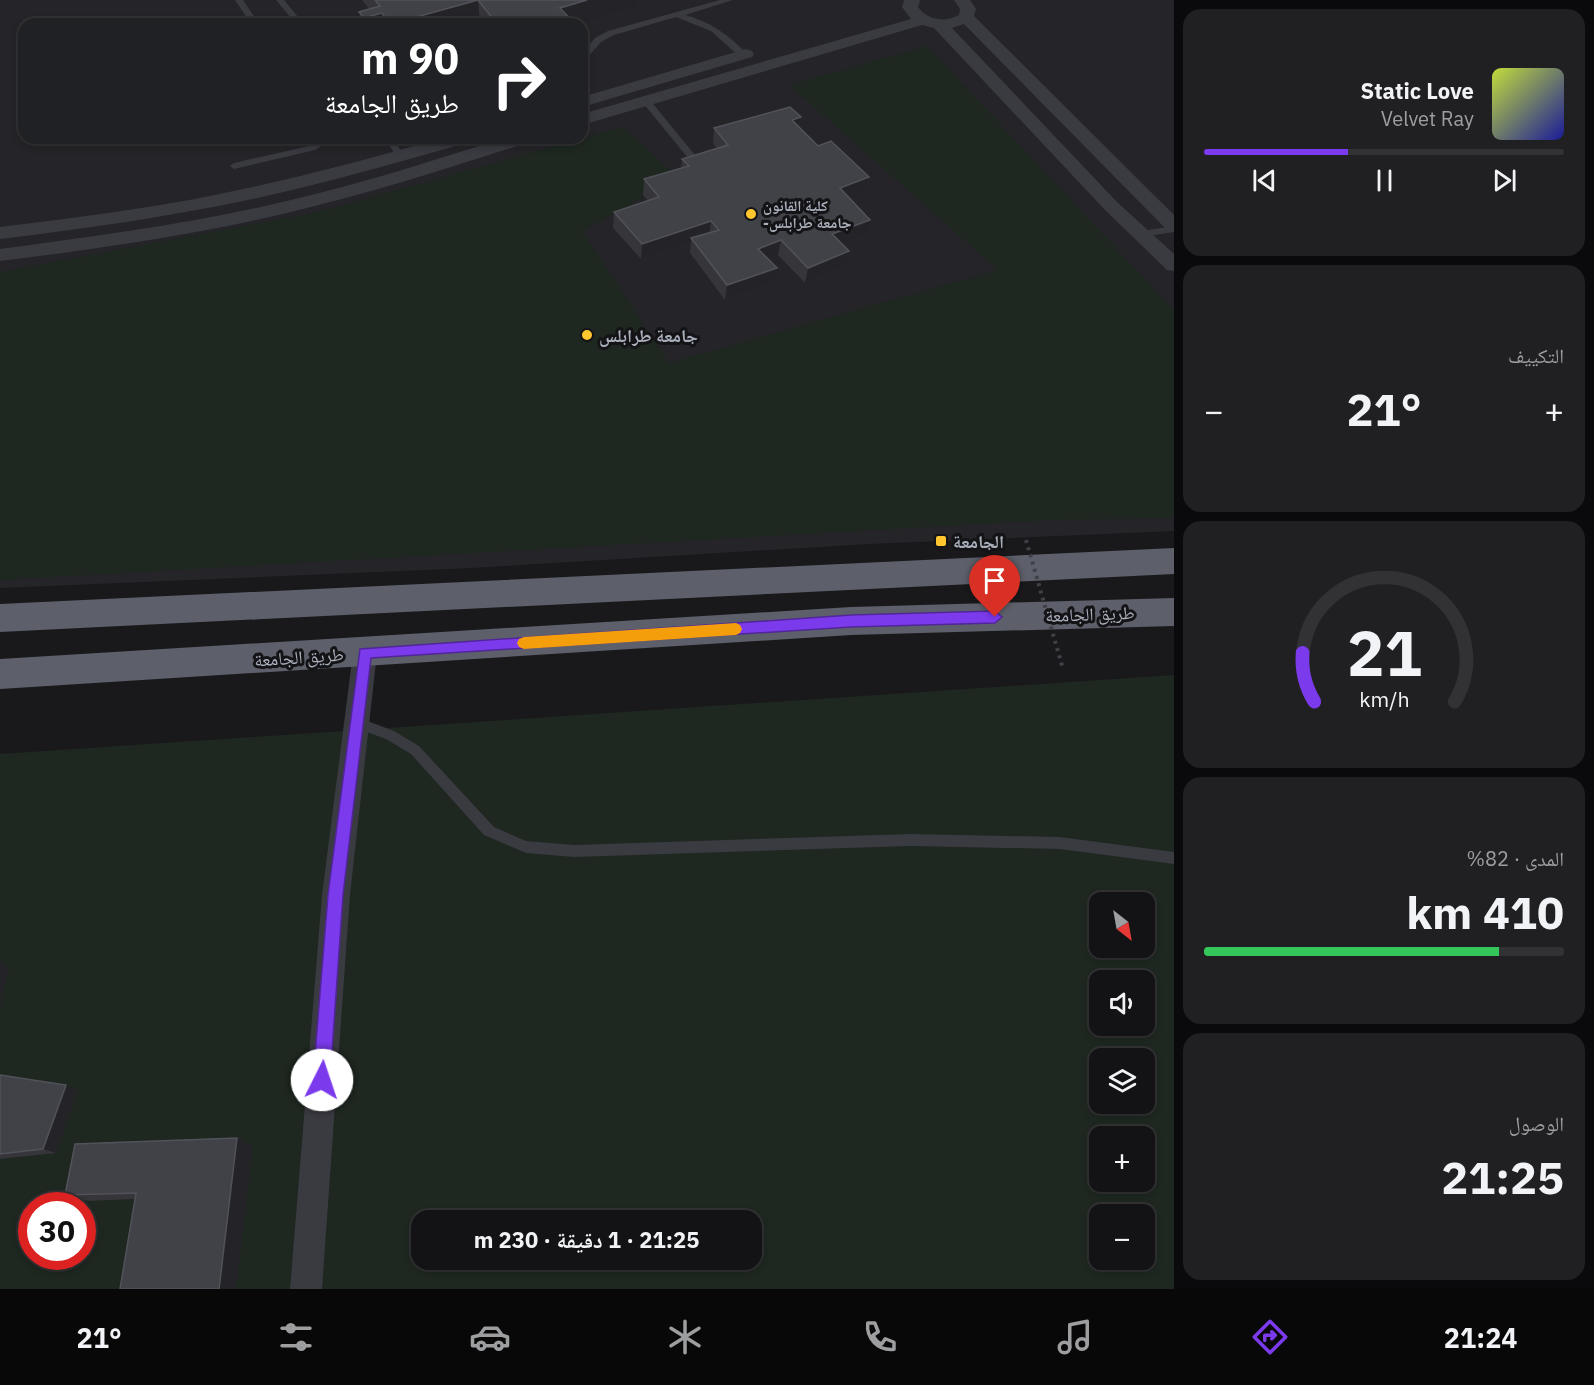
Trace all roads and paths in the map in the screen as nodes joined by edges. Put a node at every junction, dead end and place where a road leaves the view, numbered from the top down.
1 (239, 0) edge
2 (280, 0) edge
3 (729, 0) edge
4 (911, 4) edge
5 (964, 9) edge
6 (676, 15) junction
7 (251, 18) edge
8 (295, 18) edge
9 (931, 22) junction
10 (784, 44) dead end
11 (763, 50) dead end
12 (588, 51) edge
13 (743, 55) junction
14 (588, 100) edge
15 (646, 101) junction
16 (588, 118) edge
17 (318, 144) edge
18 (392, 144) edge
19 (442, 144) edge
20 (504, 144) edge
21 (400, 156) junction
22 (234, 166) dead end
23 (700, 167) edge
24 (1174, 227) edge
25 (0, 233) edge
26 (1142, 234) junction
27 (0, 255) edge
28 (1174, 265) edge
29 (1026, 540) dead end
30 (1174, 561) edge
31 (1174, 612) edge
32 (0, 618) edge
33 (365, 653) junction
34 (1063, 669) dead end
35 (0, 674) edge
36 (357, 723) junction
37 (1174, 858) edge
38 (306, 1289) edge

1 - 7 lane
2 - 8 lane
3 - 6 lane
4 - 9 street
4 - 10 street
5 - 9 street
5 - 24 street
6 - 12 lane
6 - 13 lane
9 - 15 street
9 - 26 street
11 - 13 street
13 - 14 street
15 - 16 street
15 - 23 lane
17 - 22 lane
18 - 21 lane
19 - 21 street
20 - 27 street
21 - 25 street
24 - 26 lane
26 - 28 street
29 - 34 path, bridge
30 - 32 highway
31 - 33 highway, طريق الجامعة
33 - 35 highway, طريق الجامعة
33 - 36 street
36 - 37 lane
36 - 38 street

